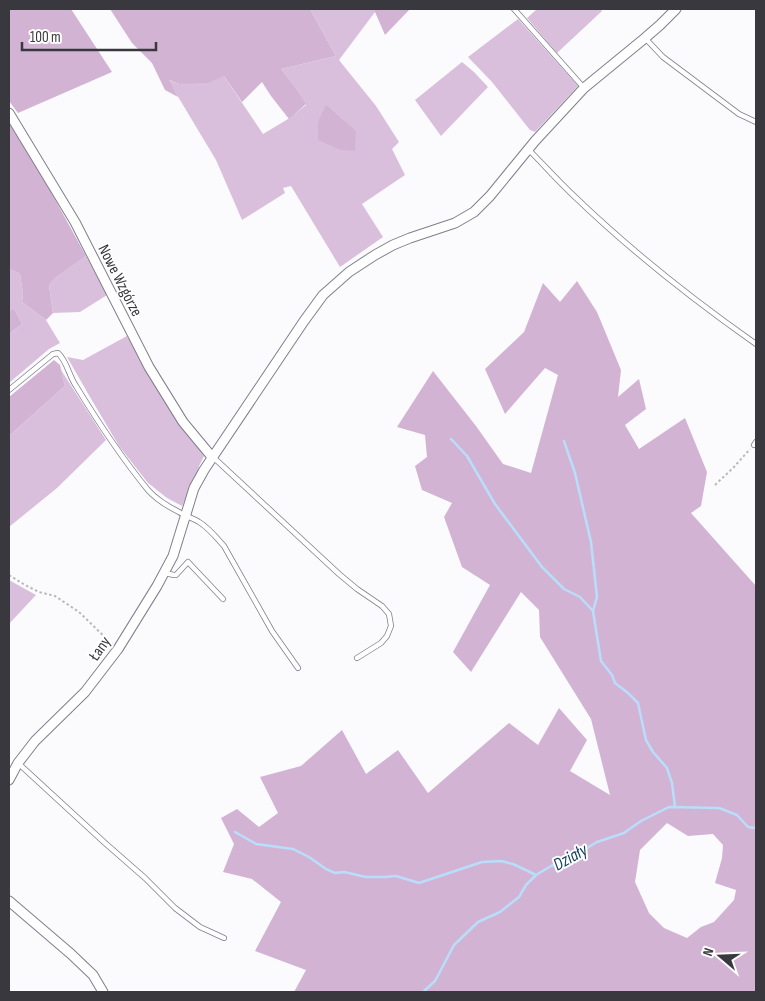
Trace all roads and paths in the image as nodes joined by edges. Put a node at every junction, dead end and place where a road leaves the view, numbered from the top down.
1 (514, 9) edge
2 (676, 9) edge
3 (644, 38) junction
4 (584, 88) junction
5 (9, 112) edge
6 (756, 122) edge
7 (528, 149) junction
8 (756, 344) edge
9 (9, 390) edge
10 (755, 444) edge
11 (212, 457) junction
12 (715, 485) dead end
13 (185, 516) junction
14 (165, 573) junction
15 (9, 575) edge
16 (224, 599) dead end
17 (118, 649) junction
18 (357, 658) dead end
19 (298, 668) dead end
20 (18, 763) junction
21 (9, 780) edge
22 (9, 901) edge
23 (224, 938) dead end
24 (103, 992) edge

1 - 4 lane
2 - 3 street, Łany
3 - 4 street, Łany
3 - 6 lane
4 - 7 street, Łany
5 - 11 street, Nowe Wzgórze
7 - 8 lane
7 - 11 street, Łany
9 - 13 lane
10 - 12 path
11 - 13 street, Łany
11 - 18 lane
13 - 14 street, Łany
13 - 19 lane
14 - 16 lane
14 - 17 street, Łany
15 - 17 path
17 - 20 street, Łany
20 - 21 street, Łany
20 - 23 lane
22 - 24 street

